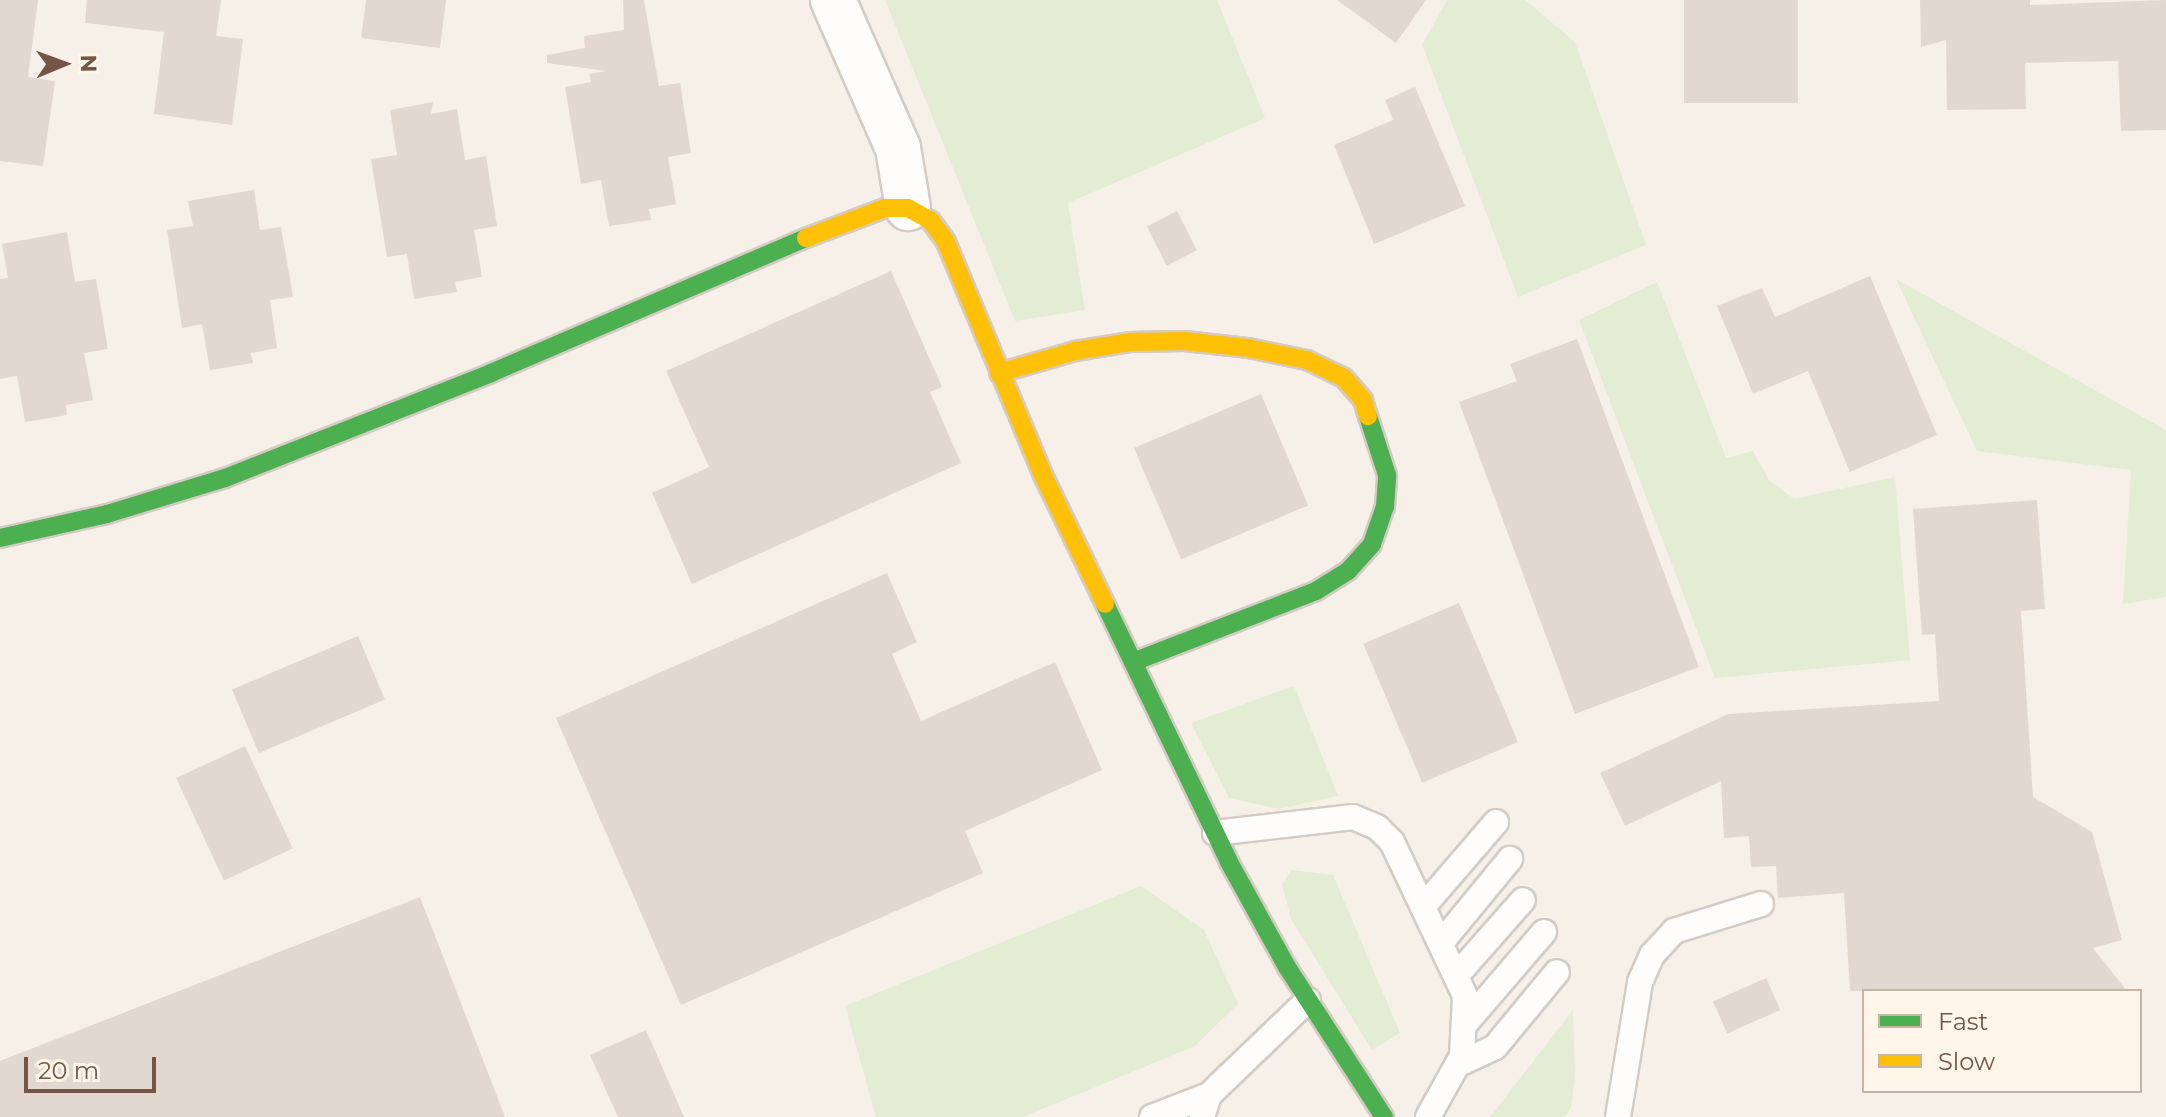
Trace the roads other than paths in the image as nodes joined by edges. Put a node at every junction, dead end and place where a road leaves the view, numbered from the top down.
1 (833, 0) edge
2 (908, 208) junction
3 (999, 373) junction
4 (0, 538) edge
5 (1133, 662) junction
6 (1496, 822) dead end
7 (1215, 833) junction
8 (1510, 859) dead end
9 (1523, 900) dead end
10 (1761, 904) dead end
11 (1423, 907) junction
12 (1544, 932) dead end
13 (1441, 943) junction
14 (1557, 972) dead end
15 (1456, 976) junction
16 (1308, 1000) junction
17 (1466, 1023) junction
18 (1457, 1065) junction
19 (1206, 1106) edge
20 (1152, 1117) edge
21 (1384, 1117) edge
22 (1428, 1117) edge
23 (1618, 1117) edge

1 - 2 street
2 - 3 street
2 - 4 street
3 - 5 street
3 - 5 street
5 - 7 street
6 - 11 lane
7 - 11 lane
7 - 16 street
8 - 13 lane
9 - 15 lane
10 - 23 lane
11 - 13 lane
12 - 17 lane
13 - 15 lane
14 - 18 lane
15 - 17 lane
16 - 19 lane
16 - 21 street
17 - 18 lane
18 - 22 lane
19 - 20 lane

